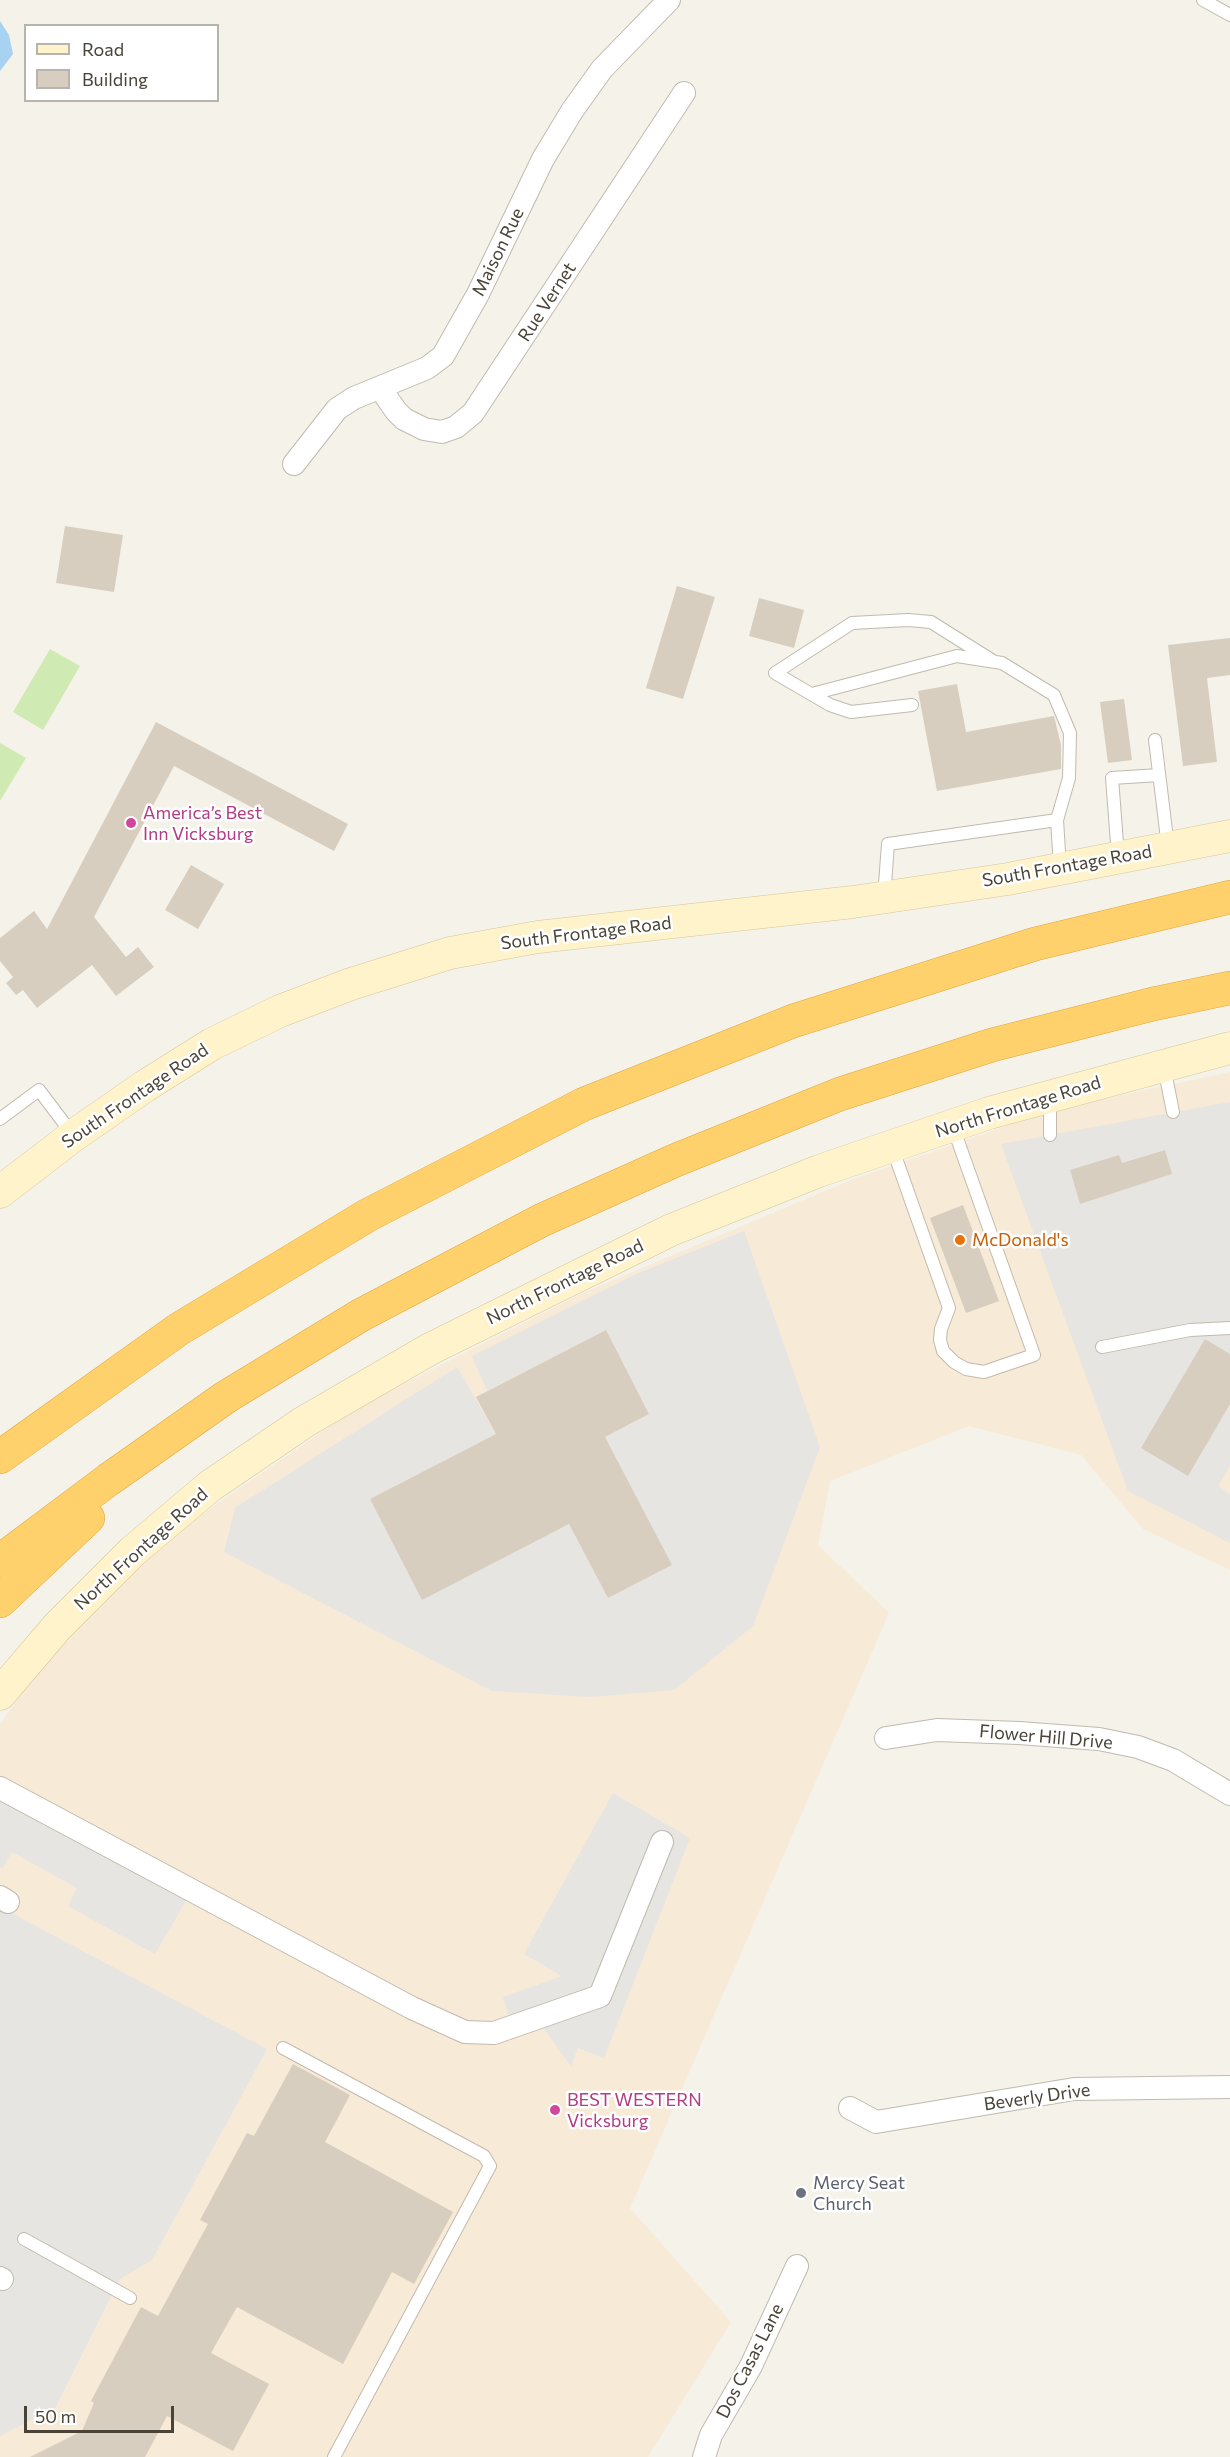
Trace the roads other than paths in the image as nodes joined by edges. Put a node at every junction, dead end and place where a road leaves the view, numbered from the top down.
1 (669, 0) edge
2 (1203, 0) edge
3 (1230, 15) edge
4 (684, 93) dead end
5 (380, 388) junction
6 (294, 464) dead end
7 (993, 662) junction
8 (812, 693) junction
9 (912, 705) dead end
10 (1155, 740) dead end
11 (1159, 775) junction
12 (1057, 820) junction
13 (1230, 836) edge
14 (1168, 848) junction
15 (1118, 857) junction
16 (1060, 868) junction
17 (884, 897) junction
18 (1230, 897) edge
19 (1230, 988) edge
20 (1229, 1052) edge
21 (1163, 1065) junction
22 (1050, 1096) junction
23 (1173, 1112) dead end
24 (0, 1119) edge
25 (953, 1125) junction
26 (1050, 1135) dead end
27 (73, 1136) junction
28 (892, 1147) junction
29 (0, 1192) edge
30 (1230, 1328) edge
31 (1102, 1347) dead end
32 (226, 1397) junction
33 (8, 1449) edge
34 (0, 1561) edge
35 (0, 1601) edge
36 (0, 1694) edge
37 (886, 1738) dead end
38 (0, 1788) edge
39 (1230, 1794) edge
40 (662, 1842) dead end
41 (283, 2048) dead end
42 (1230, 2087) edge
43 (850, 2108) dead end
44 (24, 2239) dead end
45 (797, 2266) dead end
46 (130, 2298) dead end
47 (334, 2457) edge
48 (704, 2457) edge

1 - 5 street, Maison Rue
2 - 3 lane
4 - 5 street, Rue Vernet
5 - 6 street, Maison Rue
7 - 8 lane
7 - 8 lane
7 - 12 lane
8 - 9 lane
10 - 11 lane
11 - 14 lane
11 - 15 lane
12 - 16 lane
12 - 17 lane
13 - 14 street, South Frontage Road
14 - 15 street, South Frontage Road
15 - 16 street, South Frontage Road
16 - 17 street, South Frontage Road
17 - 27 street, South Frontage Road
18 - 33 highway
19 - 32 highway
20 - 21 street, North Frontage Road
21 - 22 street, North Frontage Road
21 - 23 lane
22 - 25 street, North Frontage Road
22 - 26 lane
24 - 27 lane
25 - 28 street, North Frontage Road
25 - 28 lane
27 - 29 street, South Frontage Road
28 - 36 street, North Frontage Road
30 - 31 lane
32 - 34 highway
32 - 35 highway
37 - 39 street, Flower Hill Drive
38 - 40 street
41 - 47 lane
42 - 43 street, Beverly Drive
44 - 46 lane
45 - 48 street, Dos Casas Lane

